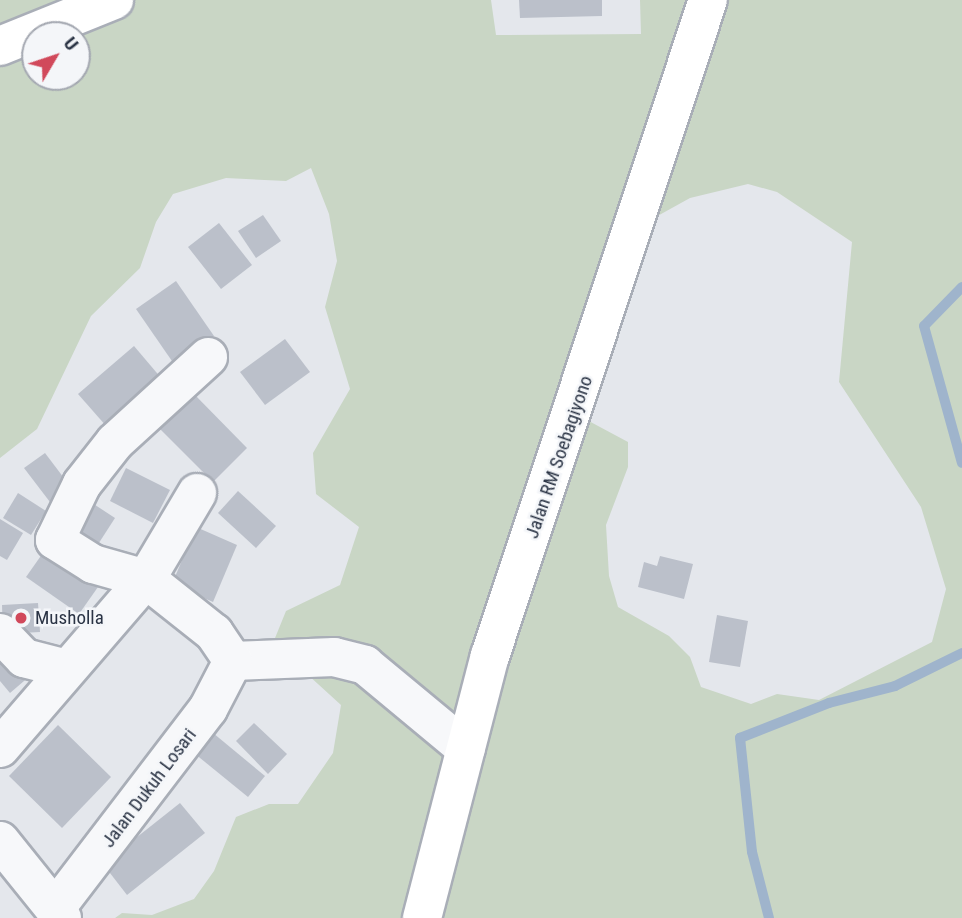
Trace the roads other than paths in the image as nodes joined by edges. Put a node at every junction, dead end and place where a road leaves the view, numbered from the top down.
1 (114, 0) edge
2 (708, 0) edge
3 (0, 46) edge
4 (208, 356) dead end
5 (197, 493) dead end
6 (146, 579) junction
7 (0, 633) edge
8 (233, 661) junction
9 (67, 669) junction
10 (0, 748) edge
11 (466, 749) junction
12 (0, 841) edge
13 (59, 914) edge
14 (422, 918) edge

1 - 3 main road
2 - 11 main road, Jalan RM Soebagiyono
4 - 6 street
5 - 6 street
6 - 8 street
6 - 9 street
7 - 9 street
8 - 11 street
8 - 13 street, Jalan Dukuh Losari
9 - 10 street
11 - 14 main road, Jalan RM Soebagiyono
12 - 13 street, Jalan Dukuh Losari

